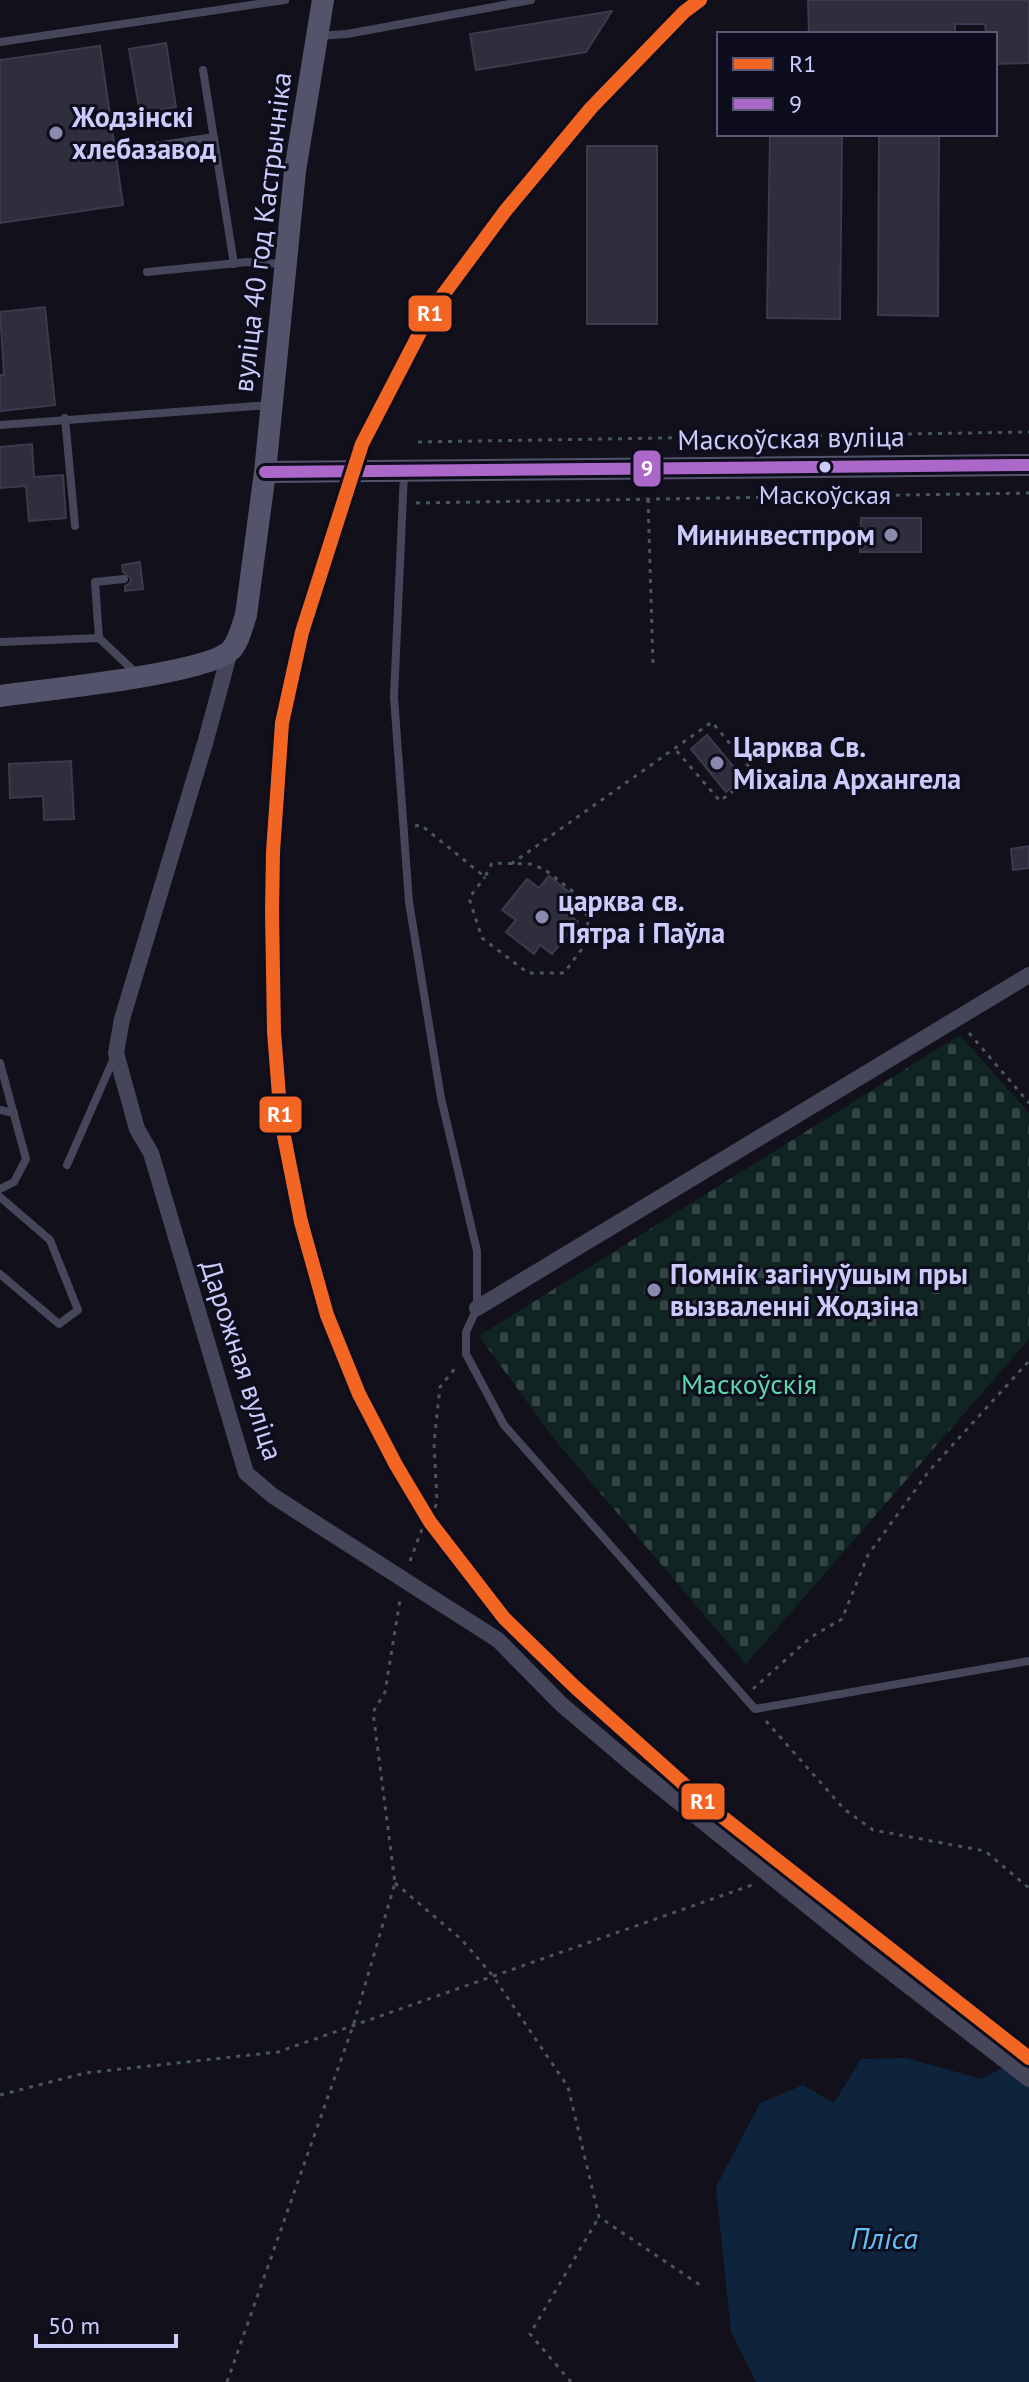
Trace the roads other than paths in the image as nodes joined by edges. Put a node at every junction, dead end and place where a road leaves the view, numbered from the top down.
1 (285, 0) edge
2 (323, 0) edge
3 (531, 0) edge
4 (317, 36) junction
5 (0, 42) edge
6 (203, 70) dead end
7 (214, 137) junction
8 (129, 150) dead end
9 (234, 264) junction
10 (285, 264) junction
11 (147, 272) dead end
12 (272, 405) junction
13 (65, 418) junction
14 (0, 425) edge
15 (1029, 465) edge
16 (265, 472) junction
17 (404, 472) junction
18 (75, 526) dead end
19 (124, 579) dead end
20 (99, 638) junction
21 (0, 642) edge
22 (230, 651) junction
23 (139, 676) junction
24 (0, 696) edge
25 (1029, 975) edge
26 (116, 1053) junction
27 (0, 1063) edge
28 (0, 1110) edge
29 (14, 1113) junction
30 (67, 1165) dead end
31 (0, 1189) edge
32 (0, 1197) edge
33 (0, 1274) edge
34 (477, 1308) junction
35 (1029, 1661) edge
36 (1029, 2079) edge

1 - 5 lane
2 - 4 main road, вуліца 40 год Кастрычніка
3 - 4 lane
4 - 10 main road, вуліца 40 год Кастрычніка
6 - 7 lane
7 - 8 lane
7 - 9 lane
9 - 10 lane
9 - 11 lane
10 - 12 main road, вуліца 40 год Кастрычніка
12 - 13 lane
12 - 16 main road, вуліца 40 год Кастрычніка
13 - 14 lane
13 - 18 lane
15 - 17 main road, Маскоўская вуліца
16 - 17 main road, Маскоўская вуліца
16 - 22 main road, вуліца 40 год Кастрычніка
17 - 34 lane
19 - 20 lane
20 - 21 lane
20 - 23 lane
22 - 23 main road
22 - 26 street
23 - 24 main road
25 - 34 street
26 - 30 lane
26 - 36 street, Дарожная вуліца
27 - 29 lane
28 - 29 lane
29 - 31 lane
32 - 33 lane
34 - 35 lane

